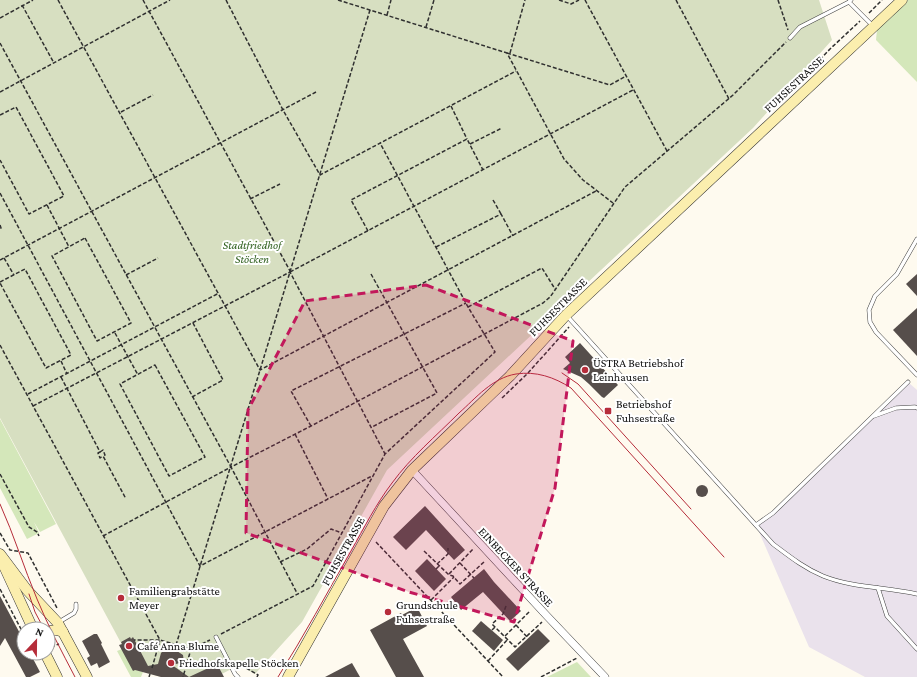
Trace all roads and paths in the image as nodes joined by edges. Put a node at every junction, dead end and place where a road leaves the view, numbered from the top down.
1 (33, 0) edge
2 (58, 0) edge
3 (143, 0) edge
4 (170, 0) edge
5 (226, 0) edge
6 (338, 0) edge
7 (391, 0) edge
8 (434, 0) edge
9 (525, 0) edge
10 (559, 0) edge
11 (579, 0) edge
12 (585, 0) edge
13 (676, 0) edge
14 (778, 0) edge
15 (882, 0) edge
16 (902, 0) edge
17 (850, 1) edge
18 (22, 5) junction
19 (370, 10) junction
20 (149, 12) junction
21 (387, 15) junction
22 (864, 17) junction
23 (0, 18) edge
24 (426, 27) junction
25 (874, 27) junction
26 (790, 38) junction
27 (0, 43) edge
28 (84, 47) junction
29 (508, 53) junction
30 (54, 63) junction
31 (516, 71) junction
32 (626, 76) junction
33 (21, 81) junction
34 (633, 90) junction
35 (0, 92) edge
36 (316, 92) dead end
37 (788, 94) dead end
38 (153, 95) dead end
39 (729, 99) junction
40 (450, 106) junction
41 (284, 110) junction
42 (121, 112) junction
43 (0, 114) edge
44 (502, 128) dead end
45 (550, 134) junction
46 (468, 139) junction
47 (380, 143) junction
48 (220, 144) junction
49 (470, 144) junction
50 (667, 151) junction
51 (0, 160) edge
52 (483, 170) junction
53 (320, 175) junction
54 (397, 176) junction
55 (156, 177) junction
56 (280, 184) dead end
57 (596, 191) junction
58 (0, 194) edge
59 (250, 199) junction
60 (493, 200) dead end
61 (613, 203) junction
62 (47, 205) junction
63 (414, 207) junction
64 (92, 212) junction
65 (501, 214) junction
66 (0, 225) edge
67 (0, 228) edge
68 (60, 229) junction
69 (368, 231) junction
70 (513, 236) junction
71 (917, 239) edge
72 (28, 245) junction
73 (70, 247) junction
74 (436, 247) junction
75 (4, 258) junction
76 (158, 258) dead end
77 (0, 260) edge
78 (449, 271) junction
79 (290, 272) junction
80 (371, 274) dead end
81 (14, 275) junction
82 (126, 275) junction
83 (0, 282) edge
84 (555, 290) junction
85 (219, 293) junction
86 (466, 302) junction
87 (388, 304) junction
88 (226, 305) junction
89 (468, 307) junction
90 (566, 315) junction
91 (193, 323) junction
92 (154, 327) junction
93 (114, 332) junction
94 (404, 333) junction
95 (484, 335) junction
96 (325, 337) junction
97 (161, 340) junction
98 (0, 345) edge
99 (122, 345) junction
100 (128, 356) junction
101 (60, 361) junction
102 (90, 362) junction
103 (340, 366) junction
104 (422, 367) junction
105 (260, 370) junction
106 (96, 373) junction
107 (67, 374) junction
108 (138, 375) junction
109 (917, 375) edge
110 (61, 377) junction
111 (908, 382) dead end
112 (67, 388) junction
113 (27, 395) junction
114 (192, 397) junction
115 (358, 401) junction
116 (33, 406) junction
117 (917, 408) edge
118 (871, 417) junction
119 (311, 426) junction
120 (372, 428) junction
121 (295, 434) junction
122 (386, 454) junction
123 (231, 467) junction
124 (412, 470) junction
125 (0, 474) edge
126 (374, 477) junction
127 (126, 499) dead end
128 (328, 499) junction
129 (166, 502) junction
130 (756, 526) junction
131 (0, 533) edge
132 (264, 533) junction
133 (342, 533) junction
134 (368, 533) junction
135 (39, 536) dead end
136 (102, 536) junction
137 (479, 543) junction
138 (448, 548) dead end
139 (424, 551) dead end
140 (0, 554) edge
141 (491, 555) junction
142 (0, 559) edge
143 (280, 562) junction
144 (460, 563) junction
145 (438, 565) junction
146 (200, 566) junction
147 (436, 569) dead end
148 (471, 574) junction
149 (448, 575) junction
150 (454, 577) junction
151 (474, 578) dead end
152 (460, 584) junction
153 (463, 587) dead end
154 (0, 588) edge
155 (878, 588) junction
156 (297, 594) junction
157 (917, 594) edge
158 (431, 601) junction
159 (76, 604) dead end
160 (536, 604) junction
161 (506, 606) dead end
162 (547, 616) junction
163 (17, 621) edge
164 (29, 621) edge
165 (61, 621) junction
166 (516, 625) junction
167 (495, 627) junction
168 (56, 629) edge
169 (492, 630) dead end
170 (63, 632) junction
171 (505, 636) junction
172 (216, 637) junction
173 (527, 637) junction
174 (134, 640) dead end
175 (160, 640) junction
176 (508, 640) junction
177 (176, 645) junction
178 (191, 649) junction
179 (917, 649) edge
180 (584, 654) junction
181 (225, 656) junction
182 (49, 661) edge
183 (488, 661) junction
184 (152, 668) dead end
185 (150, 674) dead end
186 (57, 677) edge
187 (87, 677) edge
188 (149, 677) edge
189 (183, 677) edge
190 (238, 677) edge
191 (256, 677) edge
192 (288, 677) edge
193 (503, 677) edge
194 (541, 677) edge
195 (605, 677) edge

1 - 18 path
2 - 28 path
3 - 20 path
4 - 20 path
5 - 41 path
6 - 19 path
7 - 21 path
8 - 24 path
9 - 29 path
10 - 11 path
12 - 32 path
13 - 39 path
14 - 26 path
15 - 22 path
16 - 25 street, FUHSESTRASSE
17 - 22 lane
17 - 26 lane
18 - 23 path
18 - 30 path
19 - 21 path
19 - 53 path
20 - 28 path
20 - 48 path
21 - 24 path
22 - 25 lane
22 - 37 path
24 - 29 path
25 - 90 street, FUHSESTRASSE
26 - 39 path
27 - 33 path
28 - 30 path
28 - 42 path
29 - 31 path
29 - 32 path
30 - 33 path
31 - 40 path
31 - 45 path
32 - 34 path
33 - 35 path
33 - 64 path
34 - 45 path
34 - 50 path
36 - 41 path
38 - 42 path
39 - 50 path
40 - 46 path
40 - 47 path
41 - 48 path
41 - 53 path
42 - 55 path
43 - 62 path
44 - 49 path
45 - 52 path
45 - 57 path
46 - 49 path
46 - 54 path
47 - 53 path
47 - 54 path
48 - 55 path
48 - 59 path
49 - 52 path
50 - 61 path
51 - 62 path
52 - 63 path
53 - 79 path
54 - 63 path
54 - 69 path
55 - 64 path
55 - 85 path
56 - 59 path
57 - 61 path
57 - 70 path
58 - 72 path
59 - 79 path
60 - 65 path
61 - 84 path
62 - 68 path
63 - 69 path
63 - 74 path
64 - 68 path
64 - 82 path
65 - 70 path
65 - 74 path
66 - 67 path
68 - 72 path
68 - 73 path
69 - 79 path
70 - 78 path
71 - 109 lane
72 - 75 path
72 - 102 path
73 - 93 path
73 - 93 path
74 - 78 path
75 - 77 path
75 - 81 path
76 - 82 path
78 - 86 path
78 - 87 path
79 - 88 path
79 - 96 path
79 - 105 path
80 - 87 path
81 - 83 path
81 - 101 path
82 - 92 path
83 - 101 path
84 - 89 path
84 - 95 path
85 - 88 path
85 - 92 path
86 - 89 path
86 - 94 path
87 - 94 path
87 - 96 path
88 - 91 path
88 - 105 path
89 - 95 path
90 - 124 street, FUHSESTRASSE
90 - 130 lane
91 - 97 path
91 - 114 path
92 - 97 path
92 - 99 path
93 - 99 path
94 - 103 path
94 - 104 path
95 - 104 path
95 - 122 path
96 - 103 path
96 - 105 path
97 - 100 path
97 - 114 path
98 - 113 path
99 - 100 path
99 - 102 path
100 - 106 path
100 - 108 path
101 - 107 path
102 - 106 path
102 - 107 path
103 - 115 path
103 - 119 path
104 - 115 path
104 - 120 path
105 - 123 path
106 - 112 path
106 - 129 path
107 - 110 path
108 - 108 path
110 - 112 path
110 - 113 path
111 - 118 lane
112 - 116 path
112 - 127 path
113 - 116 path
114 - 123 path
115 - 119 path
115 - 120 path
116 - 136 path
117 - 118 lane
118 - 130 lane
119 - 121 path
120 - 122 path
121 - 123 path
121 - 128 path
122 - 126 path
123 - 129 path
123 - 132 path
123 - 146 path
124 - 134 street, FUHSESTRASSE
124 - 137 street, EINBECKER STRASSE
125 - 135 path
126 - 128 path
126 - 133 path
128 - 132 path
129 - 136 path
129 - 146 path
130 - 155 lane
131 - 165 path
132 - 143 path
132 - 146 path
133 - 143 path
133 - 156 path
134 - 158 path
134 - 192 street, FUHSESTRASSE
136 - 175 path
137 - 141 street, EINBECKER STRASSE
137 - 144 path
138 - 145 path
139 - 145 path
140 - 165 street
141 - 148 path
141 - 160 street, EINBECKER STRASSE
142 - 164 street
143 - 156 path
144 - 148 path
144 - 149 path
145 - 147 path
145 - 149 path
146 - 177 path
148 - 151 path
148 - 152 path
149 - 150 path
150 - 152 path
150 - 158 path
152 - 153 path
154 - 163 path
155 - 157 lane
155 - 179 lane
156 - 172 path
158 - 183 path
159 - 165 lane
160 - 162 street, EINBECKER STRASSE
160 - 166 path
161 - 167 path
162 - 173 path
162 - 180 street, EINBECKER STRASSE
165 - 170 street
166 - 171 path
166 - 173 path
167 - 169 path
167 - 171 path
168 - 170 street
170 - 187 street
171 - 176 path
172 - 178 path
172 - 181 lane
173 - 176 path
174 - 175 path
175 - 177 path
175 - 184 path
176 - 183 path
177 - 178 path
178 - 189 path
180 - 194 path
180 - 195 street, EINBECKER STRASSE
181 - 190 lane
181 - 191 path
182 - 186 street
183 - 193 path
185 - 188 path

